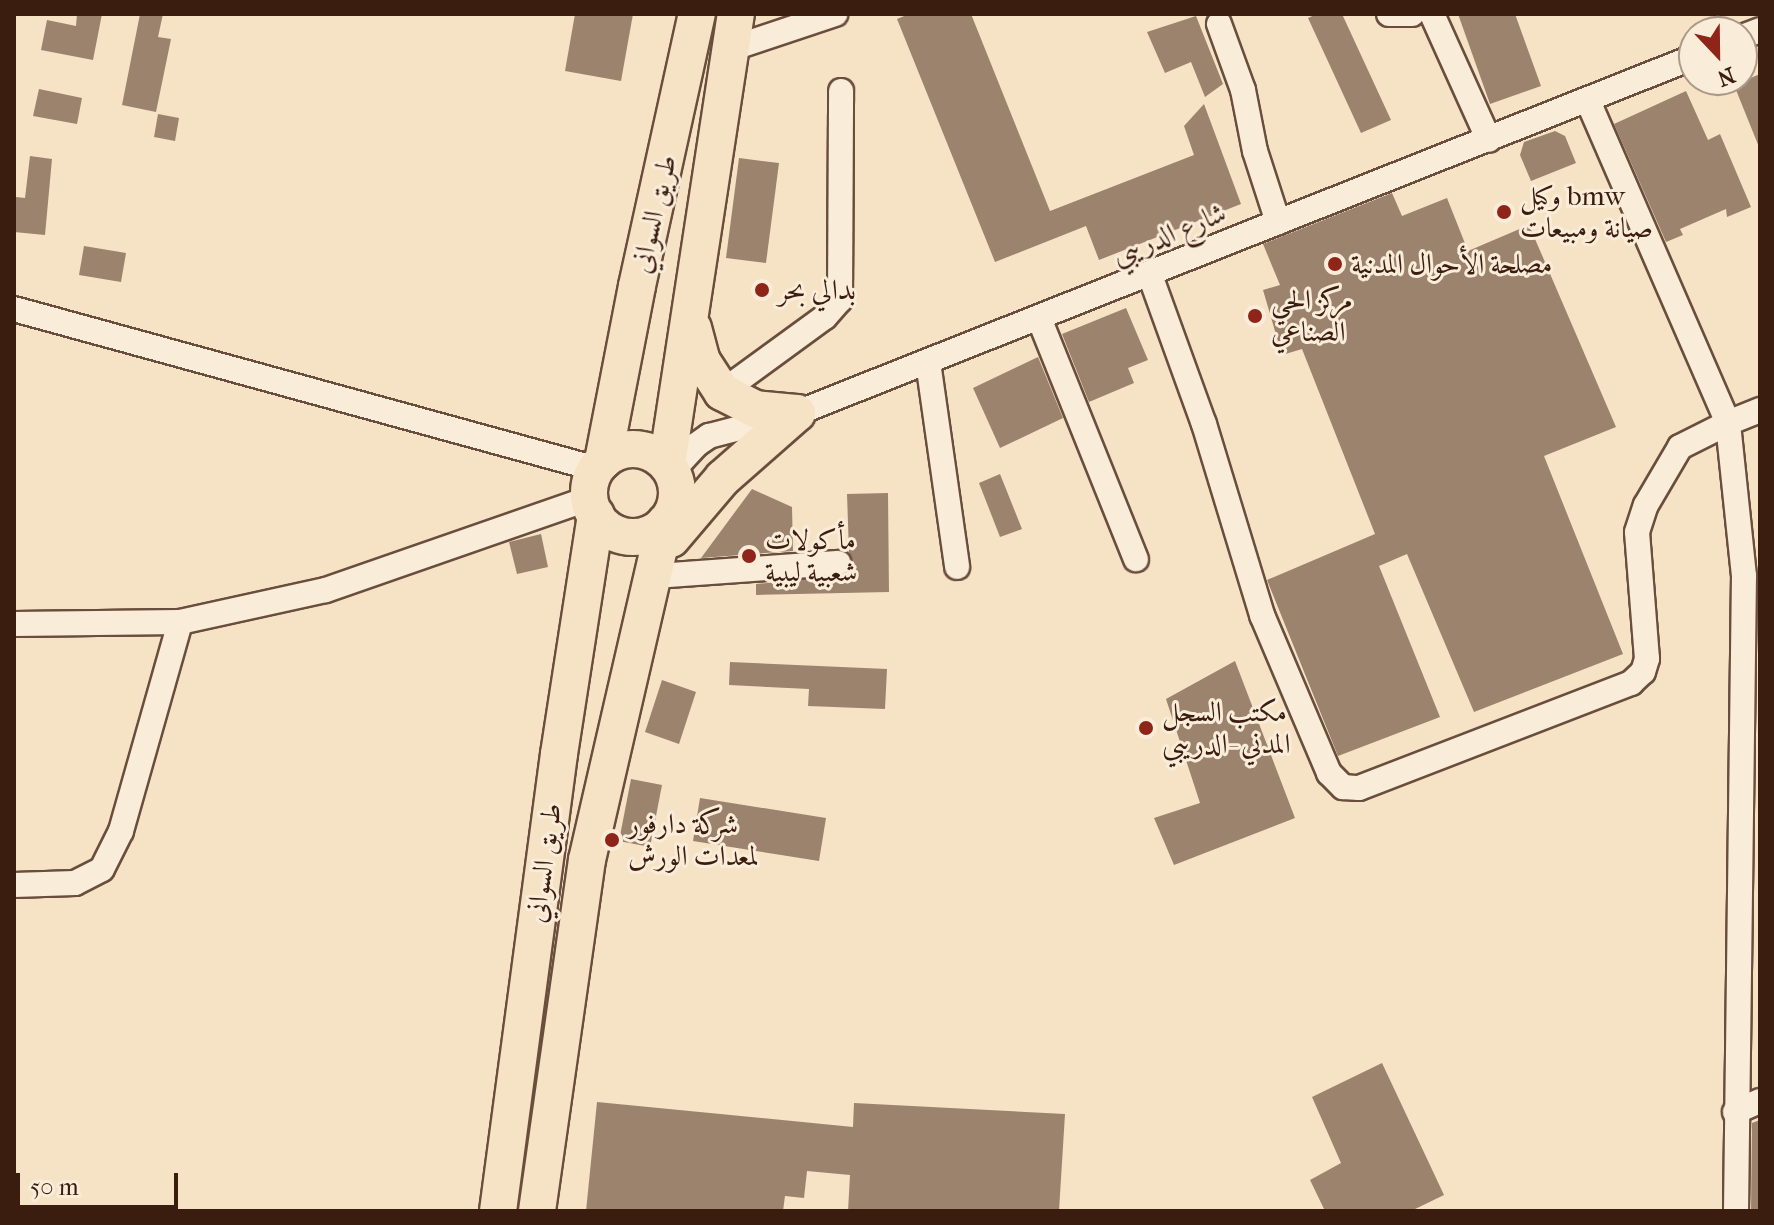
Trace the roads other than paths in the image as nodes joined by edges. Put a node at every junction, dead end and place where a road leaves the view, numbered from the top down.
1 (697, 14) edge
2 (835, 14) edge
3 (1389, 14) edge
4 (1412, 14) edge
5 (1432, 14) edge
6 (1219, 24) dead end
7 (733, 31) edge
8 (1678, 64) edge
9 (841, 91) dead end
10 (1588, 101) junction
11 (1489, 140) junction
12 (1278, 222) junction
13 (1150, 275) junction
14 (14, 309) edge
15 (1039, 318) junction
16 (691, 323) junction
17 (928, 362) junction
18 (722, 392) junction
19 (1760, 410) edge
20 (797, 413) junction
21 (1728, 423) junction
22 (669, 468) junction
23 (596, 486) junction
24 (665, 523) junction
25 (1136, 559) dead end
26 (839, 563) dead end
27 (957, 567) dead end
28 (656, 568) junction
29 (1752, 573) edge
30 (180, 622) junction
31 (14, 624) edge
32 (1750, 726) edge
33 (14, 885) edge
34 (1750, 958) edge
35 (1760, 1101) edge
36 (1735, 1112) junction
37 (498, 1211) edge
38 (537, 1211) edge
39 (1736, 1211) edge

1 - 23 highway, طريق السواني
2 - 7 street
3 - 4 street
5 - 11 street
6 - 12 street
7 - 16 highway, طريق السواني
8 - 10 street, شارع الدريبي
9 - 18 street
10 - 11 street, شارع الدريبي
10 - 21 street
11 - 12 street, شارع الدريبي
12 - 13 street, شارع الدريبي
13 - 15 street, شارع الدريبي
13 - 21 street
14 - 23 street
15 - 17 street, شارع الدريبي
15 - 25 street
16 - 18 highway
16 - 22 highway, طريق السواني
17 - 20 street, شارع الدريبي
17 - 27 street
18 - 20 highway
19 - 21 street
20 - 22 street, شارع الدريبي
20 - 28 highway
21 - 29 street
22 - 23 highway
22 - 24 highway
23 - 24 highway
23 - 30 street
23 - 37 highway, طريق السواني
24 - 28 highway, طريق السواني
26 - 28 street
28 - 38 highway, طريق السواني
29 - 32 street
30 - 31 street
30 - 33 street
32 - 34 street
34 - 36 street
35 - 36 street
36 - 39 street

